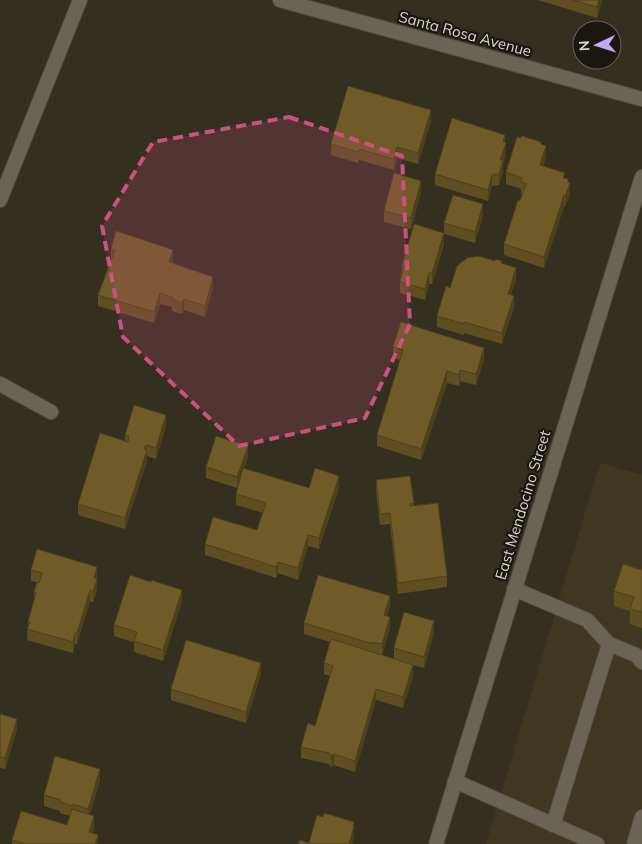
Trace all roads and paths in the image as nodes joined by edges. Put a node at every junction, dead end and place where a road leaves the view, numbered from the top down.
1 (80, 0) edge
2 (280, 0) edge
3 (642, 99) edge
4 (642, 177) edge
5 (0, 200) edge
6 (0, 384) edge
7 (51, 412) dead end
8 (514, 589) junction
9 (609, 644) junction
10 (642, 662) edge
11 (455, 781) junction
12 (642, 817) edge
13 (553, 825) junction
14 (436, 844) edge
15 (597, 844) edge
16 (634, 844) edge

1 - 5 street
2 - 3 street, Santa Rosa Avenue
4 - 8 street, East Mendocino Street
6 - 7 street
8 - 9 street
8 - 11 street, East Mendocino Street
9 - 10 street
9 - 13 street
11 - 13 street
11 - 14 street, East Mendocino Street
12 - 16 street
13 - 15 street

